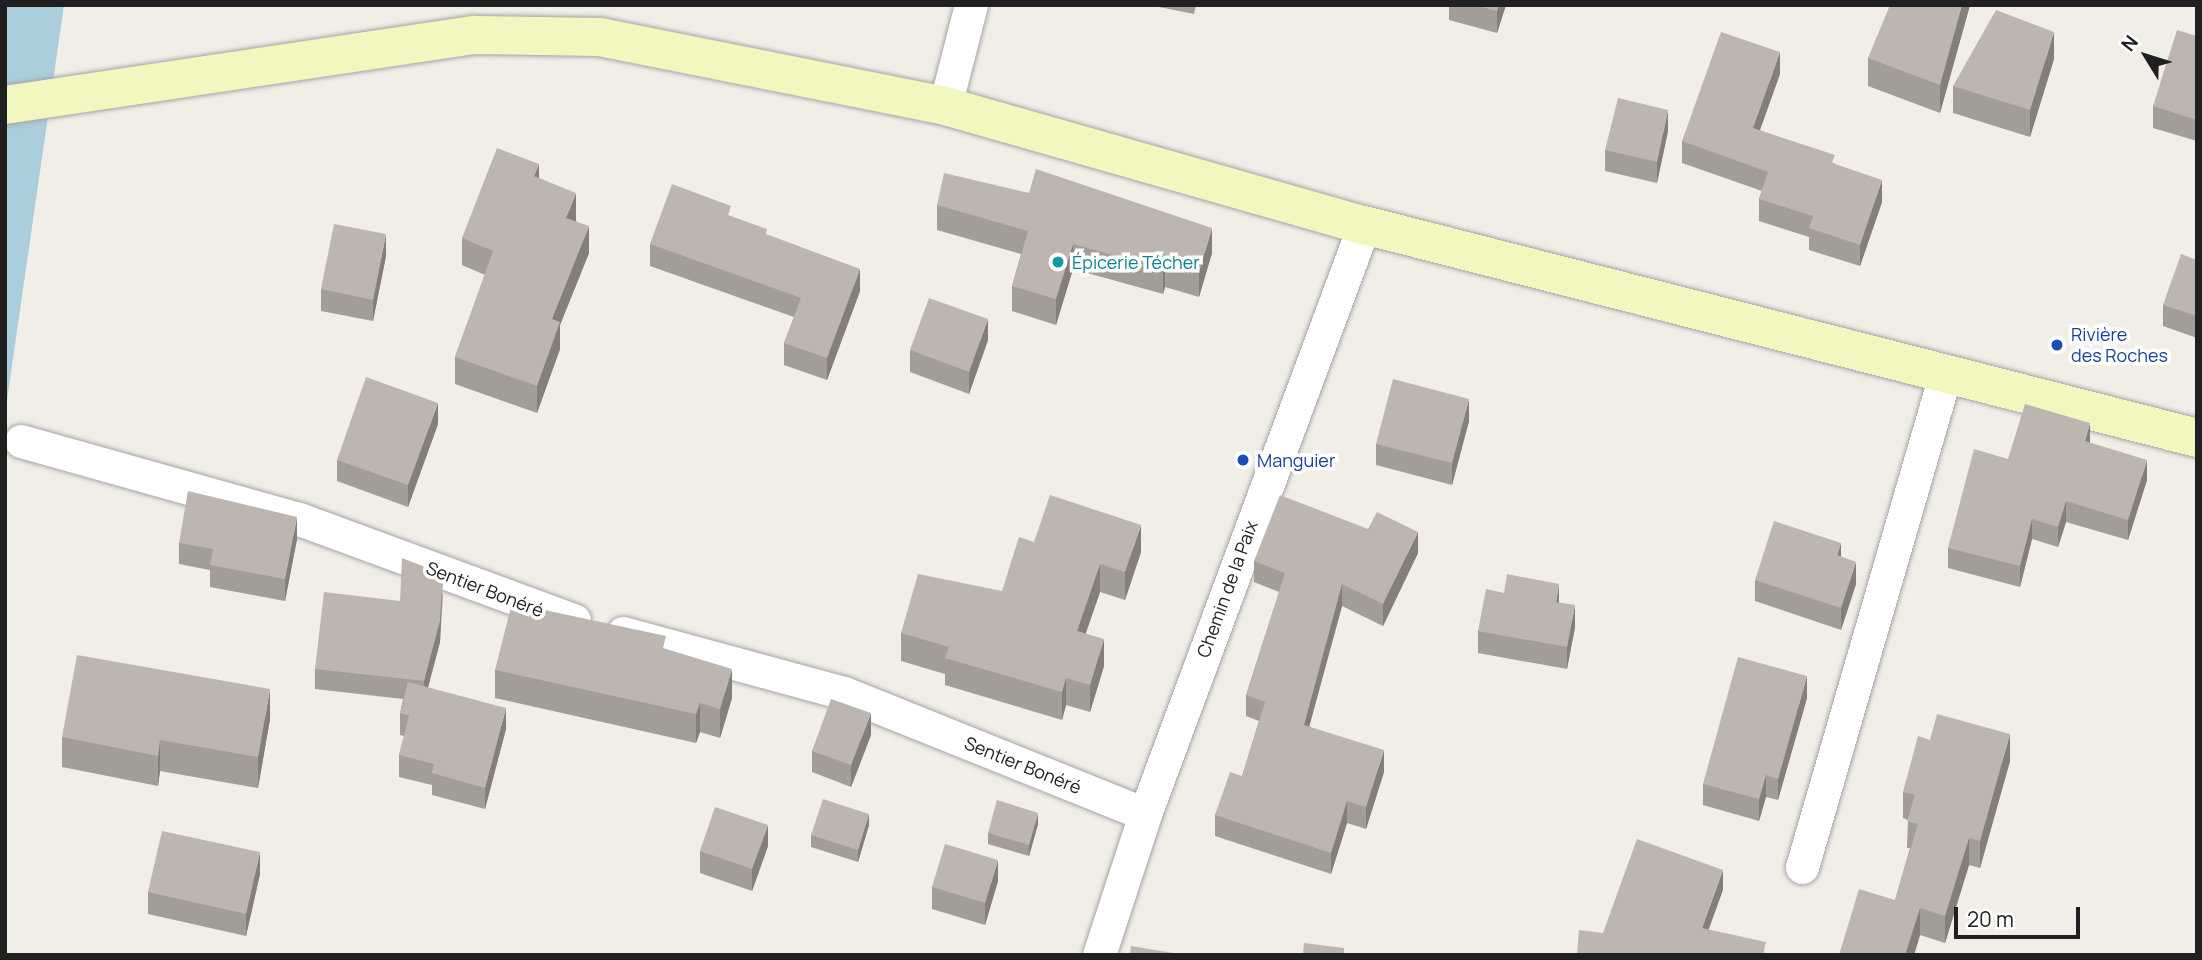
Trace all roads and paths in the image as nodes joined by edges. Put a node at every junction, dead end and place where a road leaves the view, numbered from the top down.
1 (971, 5) edge
2 (5, 105) edge
3 (945, 106) junction
4 (1364, 225) junction
5 (1945, 375) junction
6 (2197, 438) edge
7 (21, 441) dead end
8 (1145, 814) junction
9 (1802, 867) dead end
10 (1099, 955) edge

1 - 3 street
2 - 3 main road
3 - 4 main road
4 - 5 main road
4 - 8 street, Chemin de la Paix
5 - 6 main road
5 - 9 street
7 - 8 street, Sentier Bonéré
8 - 10 street, Chemin de la Paix

